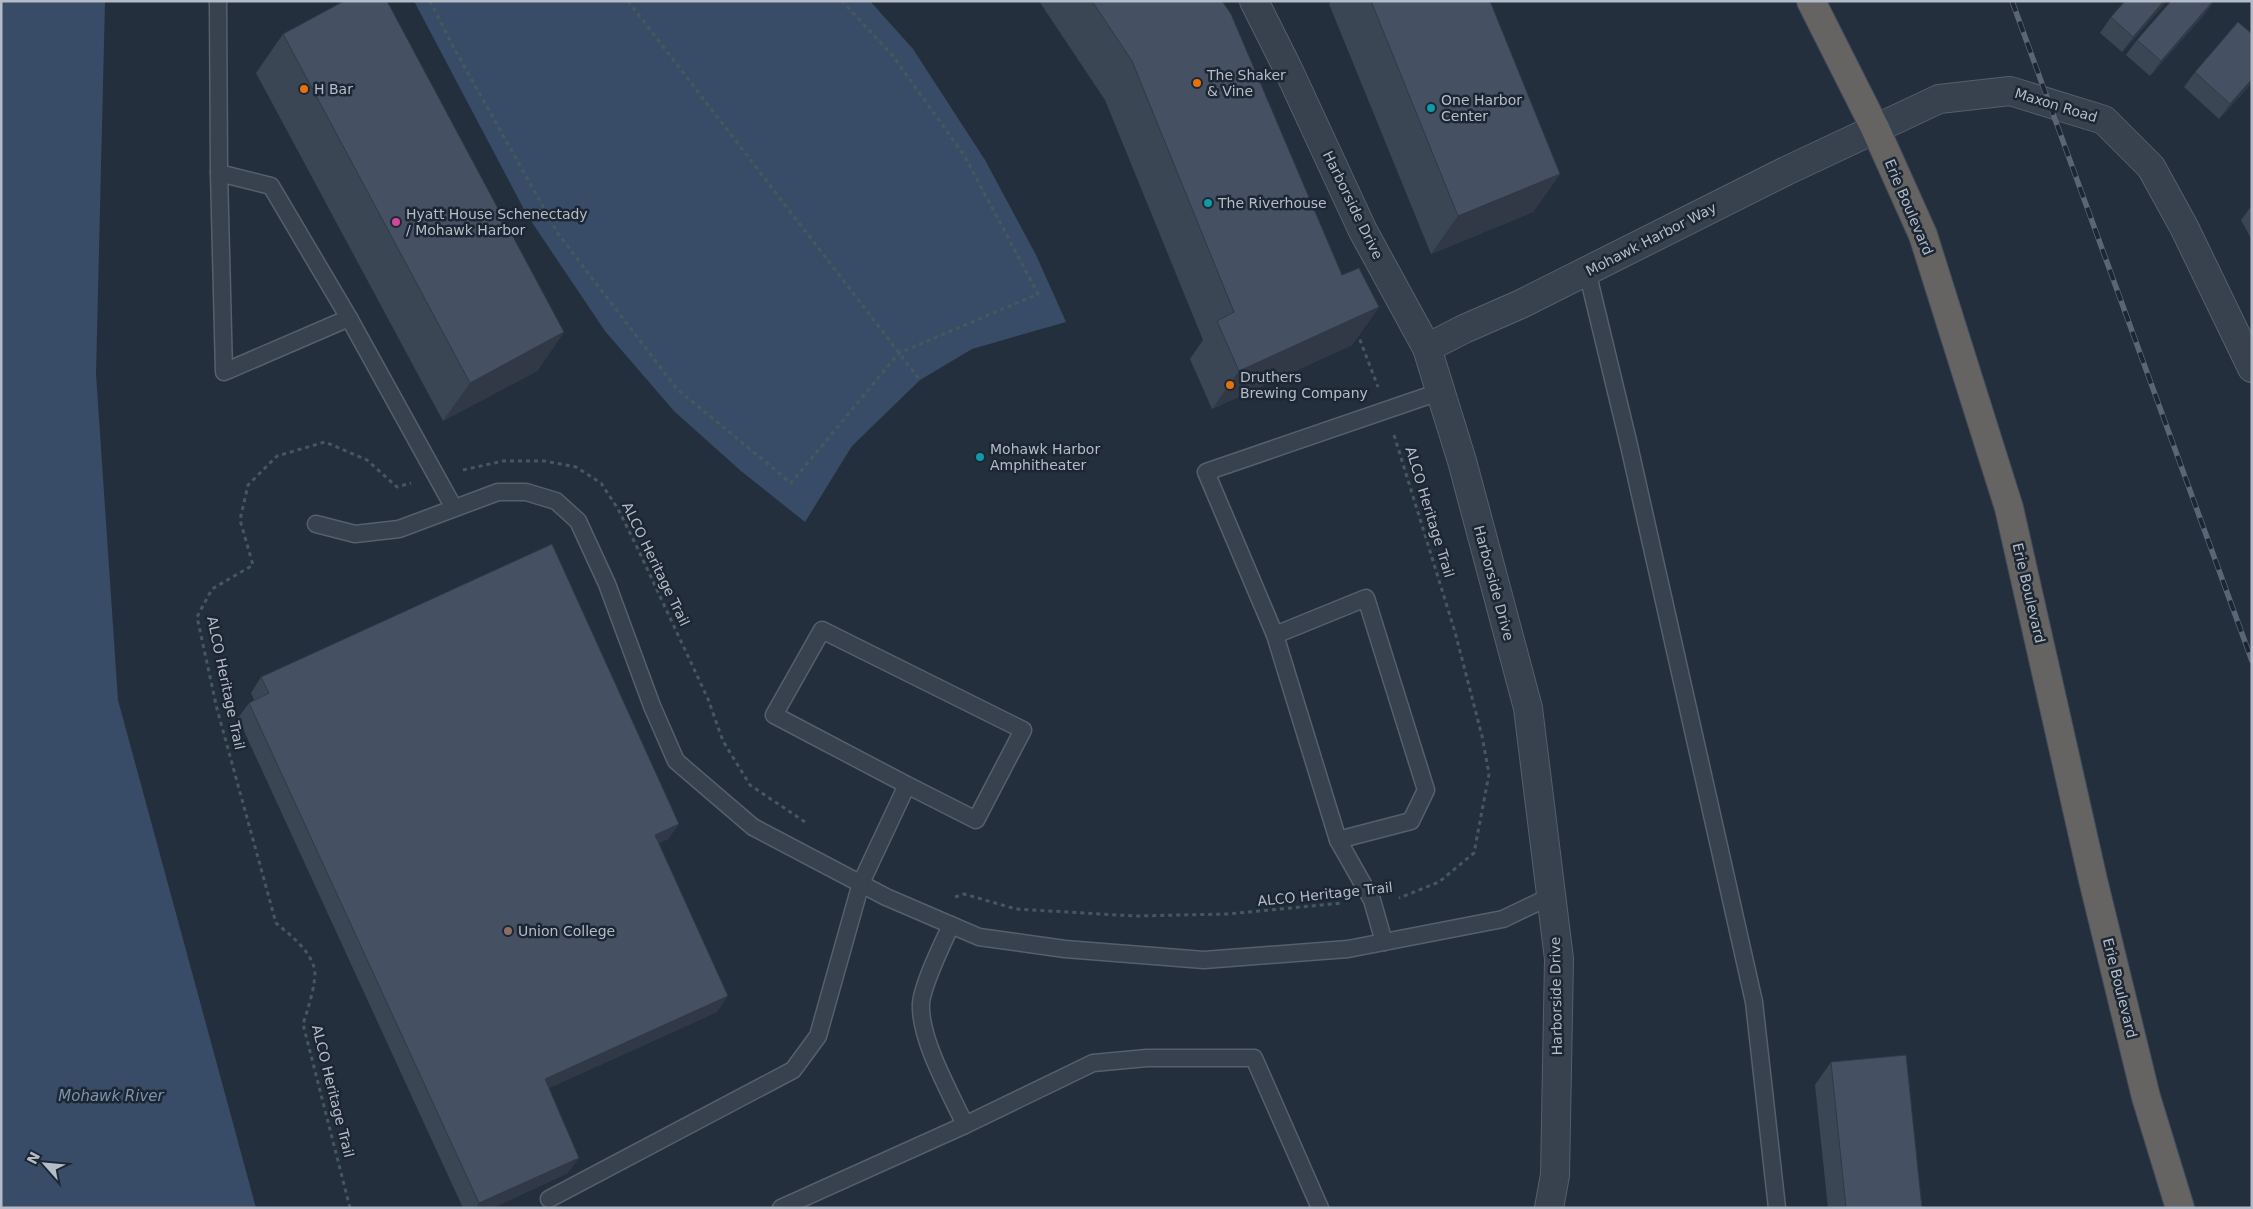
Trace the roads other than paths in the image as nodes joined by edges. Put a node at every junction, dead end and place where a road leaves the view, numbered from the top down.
1 (218, 1) edge
2 (1811, 1) edge
3 (1255, 2) edge
4 (1875, 128) junction
5 (219, 172) junction
6 (1587, 271) junction
7 (349, 318) junction
8 (1427, 348) junction
9 (2251, 365) edge
10 (1440, 392) junction
11 (454, 508) junction
12 (316, 524) dead end
13 (1275, 635) junction
14 (907, 785) junction
15 (1338, 840) junction
16 (861, 883) junction
17 (1551, 896) junction
18 (951, 925) junction
19 (1384, 942) junction
20 (964, 1125) junction
21 (550, 1199) dead end
22 (786, 1207) edge
23 (1320, 1208) edge
24 (1549, 1208) edge
25 (1777, 1208) edge
26 (2180, 1208) edge

1 - 5 lane
2 - 4 highway, Erie Boulevard
3 - 8 street, Harborside Drive
4 - 6 street, Mohawk Harbor Way
4 - 9 street, Maxon Road
4 - 26 highway, Erie Boulevard
5 - 7 lane
5 - 7 lane
6 - 8 street, Mohawk Harbor Way
6 - 25 lane
7 - 11 lane
8 - 10 street, Harborside Drive
10 - 13 lane
10 - 17 street, Harborside Drive
11 - 12 lane
11 - 16 lane
13 - 15 lane
13 - 15 lane
14 - 14 lane
14 - 16 lane
15 - 19 lane
16 - 18 lane
16 - 21 lane
17 - 19 lane
17 - 24 street, Harborside Drive
18 - 19 lane
18 - 20 lane
20 - 22 lane
20 - 23 lane

